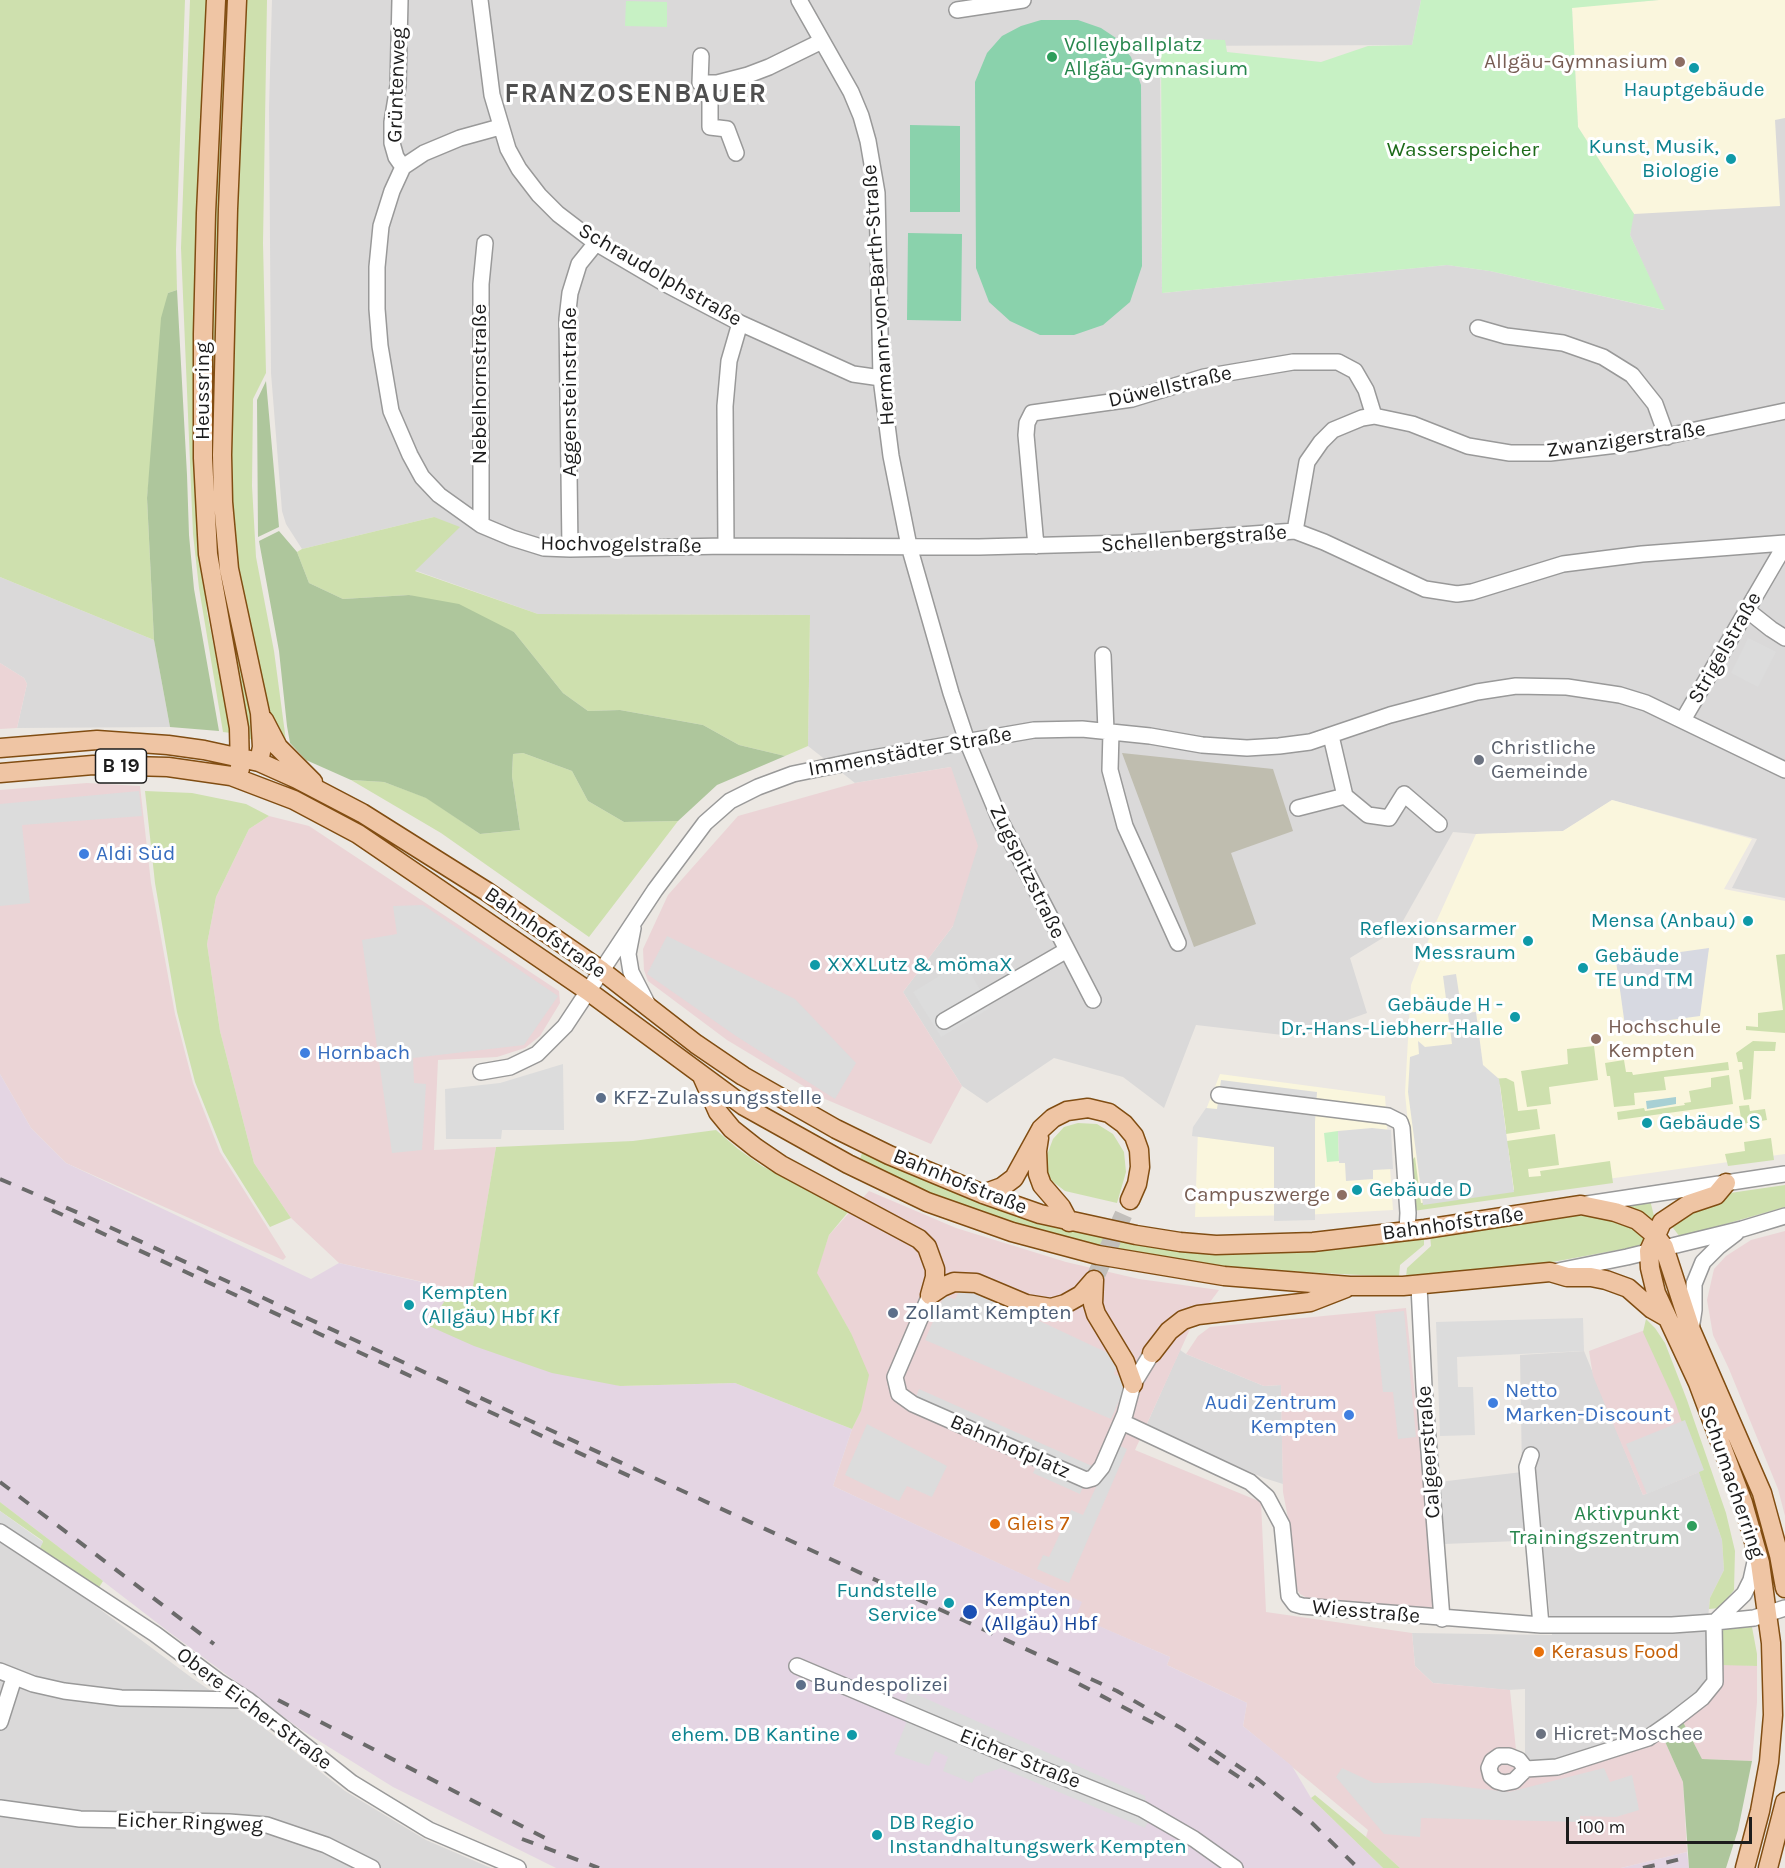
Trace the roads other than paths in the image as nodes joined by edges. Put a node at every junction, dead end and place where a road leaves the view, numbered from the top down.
1 (216, 0) edge
2 (237, 0) edge
3 (400, 0) edge
4 (480, 0) edge
5 (799, 0) edge
6 (1023, 0) edge
7 (957, 9) dead end
8 (822, 41) junction
9 (701, 56) dead end
10 (710, 83) junction
11 (500, 127) junction
12 (736, 153) dead end
13 (403, 167) junction
14 (485, 243) dead end
15 (596, 243) junction
16 (740, 323) junction
17 (1478, 328) dead end
18 (881, 378) junction
19 (1785, 411) edge
20 (1374, 416) junction
21 (1667, 437) junction
22 (480, 525) junction
23 (1295, 531) junction
24 (1785, 544) edge
25 (726, 546) junction
26 (909, 546) junction
27 (1036, 546) junction
28 (570, 549) junction
29 (1747, 610) junction
30 (1785, 638) edge
31 (1104, 655) dead end
32 (260, 713) junction
33 (1683, 720) junction
34 (1108, 731) junction
35 (1331, 736) junction
36 (967, 741) junction
37 (0, 748) edge
38 (240, 758) junction
39 (259, 762) junction
40 (1785, 770) edge
41 (0, 773) edge
42 (240, 779) junction
43 (323, 792) junction
44 (1345, 796) junction
45 (1298, 808) dead end
46 (1439, 824) dead end
47 (634, 922) junction
48 (1179, 943) dead end
49 (1066, 950) junction
50 (602, 971) junction
51 (588, 991) junction
52 (1093, 1000) dead end
53 (649, 1007) junction
54 (944, 1021) dead end
55 (481, 1072) dead end
56 (702, 1076) junction
57 (1219, 1095) dead end
58 (1041, 1129) junction
59 (1785, 1174) edge
60 (1726, 1183) junction
61 (983, 1194) junction
62 (1130, 1200) tunnel mouth
63 (1581, 1205) junction
64 (1785, 1216) edge
65 (1069, 1222) junction
66 (1742, 1229) junction
67 (1407, 1231) junction
68 (1656, 1245) junction
69 (1551, 1272) junction
70 (1350, 1286) junction
71 (1419, 1286) junction
72 (930, 1294) junction
73 (1666, 1317) junction
74 (1690, 1330) junction
75 (1152, 1353) joint
76 (1133, 1384) junction
77 (1122, 1422) junction
78 (1531, 1455) dead end
79 (0, 1532) edge
80 (1757, 1552) junction
81 (1785, 1588) edge
82 (1785, 1608) edge
83 (1767, 1615) junction
84 (1442, 1619) junction
85 (1715, 1622) junction
86 (1541, 1625) junction
87 (797, 1666) dead end
88 (0, 1671) edge
89 (14, 1678) junction
90 (218, 1681) junction
91 (188, 1699) junction
92 (248, 1700) junction
93 (0, 1722) edge
94 (1526, 1769) dead end
95 (1785, 1802) edge
96 (0, 1808) edge
97 (372, 1868) edge
98 (518, 1868) edge
99 (1235, 1868) edge
100 (1745, 1868) edge
101 (1768, 1868) edge

1 - 38 main road, Heussring
2 - 32 main road, Heussring
3 - 13 street, Grüntenweg
4 - 11 street, Schraudolphstraße
5 - 8 street, Hermann-von-Barth-Straße
6 - 7 street
8 - 10 street
8 - 18 street, Hermann-von-Barth-Straße
9 - 10 street
10 - 12 street
11 - 13 street
11 - 15 street, Schraudolphstraße
13 - 22 street, Hochvogelstraße
14 - 22 street, Nebelhornstraße
15 - 16 street, Schraudolphstraße
15 - 28 street, Aggensteinstraße
16 - 18 street, Schraudolphstraße
16 - 25 street
17 - 21 street
18 - 26 street, Hermann-von-Barth-Straße
19 - 21 street, Zwanzigerstraße
20 - 21 street, Zwanzigerstraße
20 - 23 street, Zwanzigerstraße
20 - 27 street, Düwellstraße
22 - 28 street, Hochvogelstraße
23 - 24 street, Schellenbergstraße
23 - 27 street, Schellenbergstraße
24 - 29 street, Strigelstraße
25 - 26 street, Hochvogelstraße
25 - 28 street, Hochvogelstraße
26 - 27 street, Schellenbergstraße
26 - 36 street, Hermann-von-Barth-Straße
29 - 30 street
29 - 33 street, Strigelstraße
31 - 34 street
32 - 39 main road, Heussring
32 - 43 main road
33 - 35 street, Immenstädter Straße
33 - 40 street, Immenstädter Straße
34 - 35 street, Immenstädter Straße
34 - 36 street, Immenstädter Straße
34 - 48 street
35 - 44 street
36 - 47 street, Immenstädter Straße
36 - 49 street, Zugspitzstraße
37 - 38 main road, B 19
38 - 39 main road, Bahnhofstraße / B 19
38 - 42 main road, Heussring
39 - 42 main road
39 - 43 main road, Bahnhofstraße / B 19
41 - 42 main road, B 19
42 - 51 main road, Bahnhofstraße / B 19
43 - 50 main road, Bahnhofstraße / B 19
44 - 45 street
44 - 46 street
47 - 50 street, Immenstädter Straße
47 - 53 street
49 - 52 street, Zugspitzstraße
49 - 54 street
50 - 51 street, Immenstädter Straße
50 - 53 main road, Bahnhofstraße
51 - 55 street, Bahnhofstraße
51 - 56 main road, Bahnhofstraße
53 - 61 main road, Bahnhofstraße
56 - 70 main road, Bahnhofstraße
56 - 72 main road
57 - 67 street
58 - 61 main road
58 - 62 main road
58 - 65 main road
59 - 60 street, Bahnhofstraße
60 - 63 street, Bahnhofstraße
60 - 68 main road
61 - 65 main road, Bahnhofstraße
63 - 67 main road, Bahnhofstraße
63 - 68 main road
64 - 66 street, Bahnhofstraße
65 - 67 main road, Bahnhofstraße
66 - 68 street, Bahnhofstraße
66 - 74 street
68 - 69 street, Bahnhofstraße
68 - 73 main road, Schumacherring
68 - 74 main road, Schumacherring
69 - 71 main road, Bahnhofstraße
69 - 73 main road
70 - 71 main road, Bahnhofstraße
70 - 75 main road
71 - 84 street, Calgeerstraße
72 - 76 main road
72 - 77 street, Bahnhofplatz
73 - 80 main road, Schumacherring
74 - 81 main road, Schumacherring
75 - 76 street, Bahnhofplatz
76 - 77 street, Bahnhofplatz
77 - 84 street, Wiesstraße
78 - 86 street
79 - 90 street, Obere Eicher Straße
80 - 83 main road, Schumacherring
80 - 85 street
82 - 83 street, Wiesstraße
83 - 85 street, Wiesstraße
83 - 100 main road, Schumacherring
84 - 86 street, Wiesstraße
85 - 86 street, Wiesstraße
85 - 94 street
87 - 99 street, Eicher Straße
88 - 89 street
89 - 91 street
89 - 93 street
90 - 91 street
90 - 92 street, Obere Eicher Straße
91 - 92 street
92 - 98 street, Obere Eicher Straße
95 - 101 main road
96 - 97 street, Eicher Ringweg

